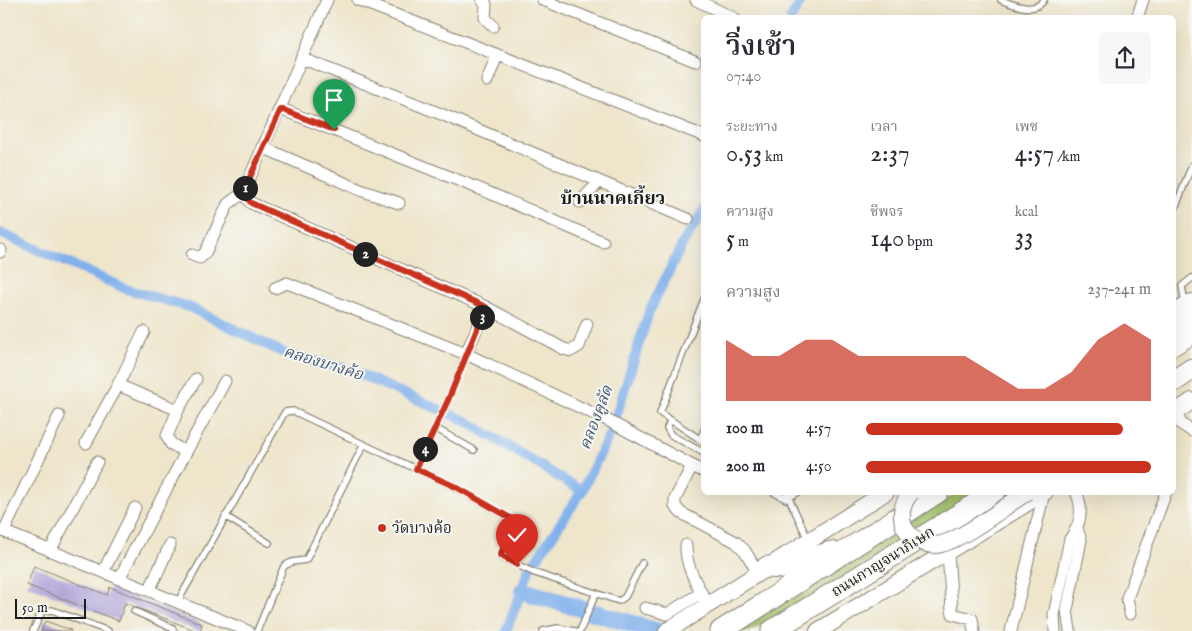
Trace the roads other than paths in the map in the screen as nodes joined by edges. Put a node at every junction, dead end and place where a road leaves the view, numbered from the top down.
1 (327, 0) edge
2 (358, 0) edge
3 (482, 0) edge
4 (544, 0) edge
5 (696, 0) edge
6 (1001, 0) edge
7 (1044, 0) edge
8 (1143, 0) edge
9 (721, 14) edge
10 (1137, 15) edge
11 (493, 26) dead end
12 (498, 56) junction
13 (301, 58) junction
14 (695, 60) dead end
15 (487, 81) dead end
16 (281, 109) junction
17 (701, 135) edge
18 (262, 147) junction
19 (1192, 165) edge
20 (599, 182) junction
21 (243, 193) junction
22 (580, 202) dead end
23 (399, 203) dead end
24 (1176, 205) edge
25 (688, 219) dead end
26 (604, 242) dead end
27 (192, 255) dead end
28 (1192, 278) edge
29 (275, 288) dead end
30 (701, 306) edge
31 (486, 307) junction
32 (1186, 310) edge
33 (587, 324) dead end
34 (1176, 327) edge
35 (144, 332) dead end
36 (1192, 332) edge
37 (1176, 343) edge
38 (466, 354) junction
39 (1192, 370) edge
40 (196, 378) dead end
41 (1176, 380) edge
42 (225, 381) dead end
43 (118, 384) junction
44 (1192, 390) edge
45 (1192, 401) edge
46 (1176, 406) edge
47 (1176, 407) edge
48 (178, 410) junction
49 (1176, 413) edge
50 (59, 416) dead end
51 (670, 421) junction
52 (435, 428) junction
53 (1192, 432) edge
54 (701, 440) edge
55 (86, 443) dead end
56 (364, 444) junction
57 (474, 450) dead end
58 (186, 452) junction
59 (701, 452) edge
60 (97, 462) dead end
61 (692, 466) junction
62 (416, 469) junction
63 (701, 470) edge
64 (779, 495) edge
65 (788, 495) edge
66 (881, 495) edge
67 (910, 495) edge
68 (933, 495) edge
69 (989, 495) edge
70 (1022, 495) edge
71 (1042, 495) edge
72 (1045, 495) edge
73 (1077, 495) edge
74 (1165, 495) edge
75 (135, 508) dead end
76 (225, 516) junction
77 (1077, 530) junction
78 (2, 531) edge
79 (808, 541) junction
80 (270, 543) dead end
81 (170, 545) dead end
82 (686, 545) dead end
83 (848, 550) junction
84 (50, 551) junction
85 (948, 553) junction
86 (642, 564) dead end
87 (762, 570) junction
88 (103, 572) junction
89 (119, 579) junction
90 (149, 591) junction
91 (595, 594) junction
92 (705, 599) junction
93 (176, 603) junction
94 (645, 608) dead end
95 (134, 611) dead end
96 (1130, 614) dead end
97 (241, 630) edge
98 (33, 631) edge
99 (108, 631) edge
100 (174, 631) edge
101 (257, 631) edge
102 (542, 631) edge
103 (575, 631) edge
104 (580, 631) edge
105 (667, 631) edge
106 (721, 631) edge
107 (772, 631) edge
108 (818, 631) edge
109 (974, 631) edge
110 (1011, 631) edge
111 (1055, 631) edge
112 (1070, 631) edge

1 - 13 street
2 - 12 street
3 - 11 street
4 - 14 street
5 - 9 street
6 - 7 lane
8 - 10 street
12 - 15 street
12 - 17 street
13 - 16 street
13 - 20 street
16 - 18 street
16 - 26 street
18 - 21 street
18 - 23 street
19 - 24 lane
20 - 22 street
20 - 25 street
21 - 27 street
21 - 31 street
28 - 32 lane
29 - 38 street
30 - 51 lane
31 - 33 street
31 - 38 street
32 - 34 main road
35 - 43 street
36 - 37 highway
38 - 52 lane
38 - 61 street
39 - 41 highway
40 - 48 street
42 - 58 street
43 - 48 street
43 - 55 street
44 - 46 main road
45 - 47 main road
48 - 58 street
49 - 53 street
50 - 78 street
51 - 54 lane
51 - 59 lane
52 - 57 lane
52 - 62 lane
56 - 62 lane
56 - 76 lane
56 - 101 lane
58 - 89 street
60 - 84 street
61 - 63 street
61 - 87 street
62 - 91 lane
64 - 65 lane
65 - 79 lane
66 - 79 main road
67 - 70 main road, bridge
68 - 83 highway, ถนนกาญจนาภิเษก
69 - 107 highway, ถนนกาญจนาภิเษก
71 - 85 main road
72 - 110 street
73 - 77 street
74 - 96 street
75 - 88 street
76 - 80 lane
76 - 93 lane
77 - 111 street
77 - 112 street
78 - 84 street
79 - 87 main road
81 - 90 street
82 - 92 street
83 - 87 highway
83 - 106 highway, ถนนกาญจนาภิเษก
84 - 88 street
85 - 108 main road
85 - 109 street
86 - 91 lane
87 - 92 main road
88 - 89 street
89 - 90 street
90 - 93 street
91 - 104 lane
92 - 94 street
92 - 105 main road
93 - 97 street
95 - 100 lane
98 - 99 lane
102 - 103 lane

